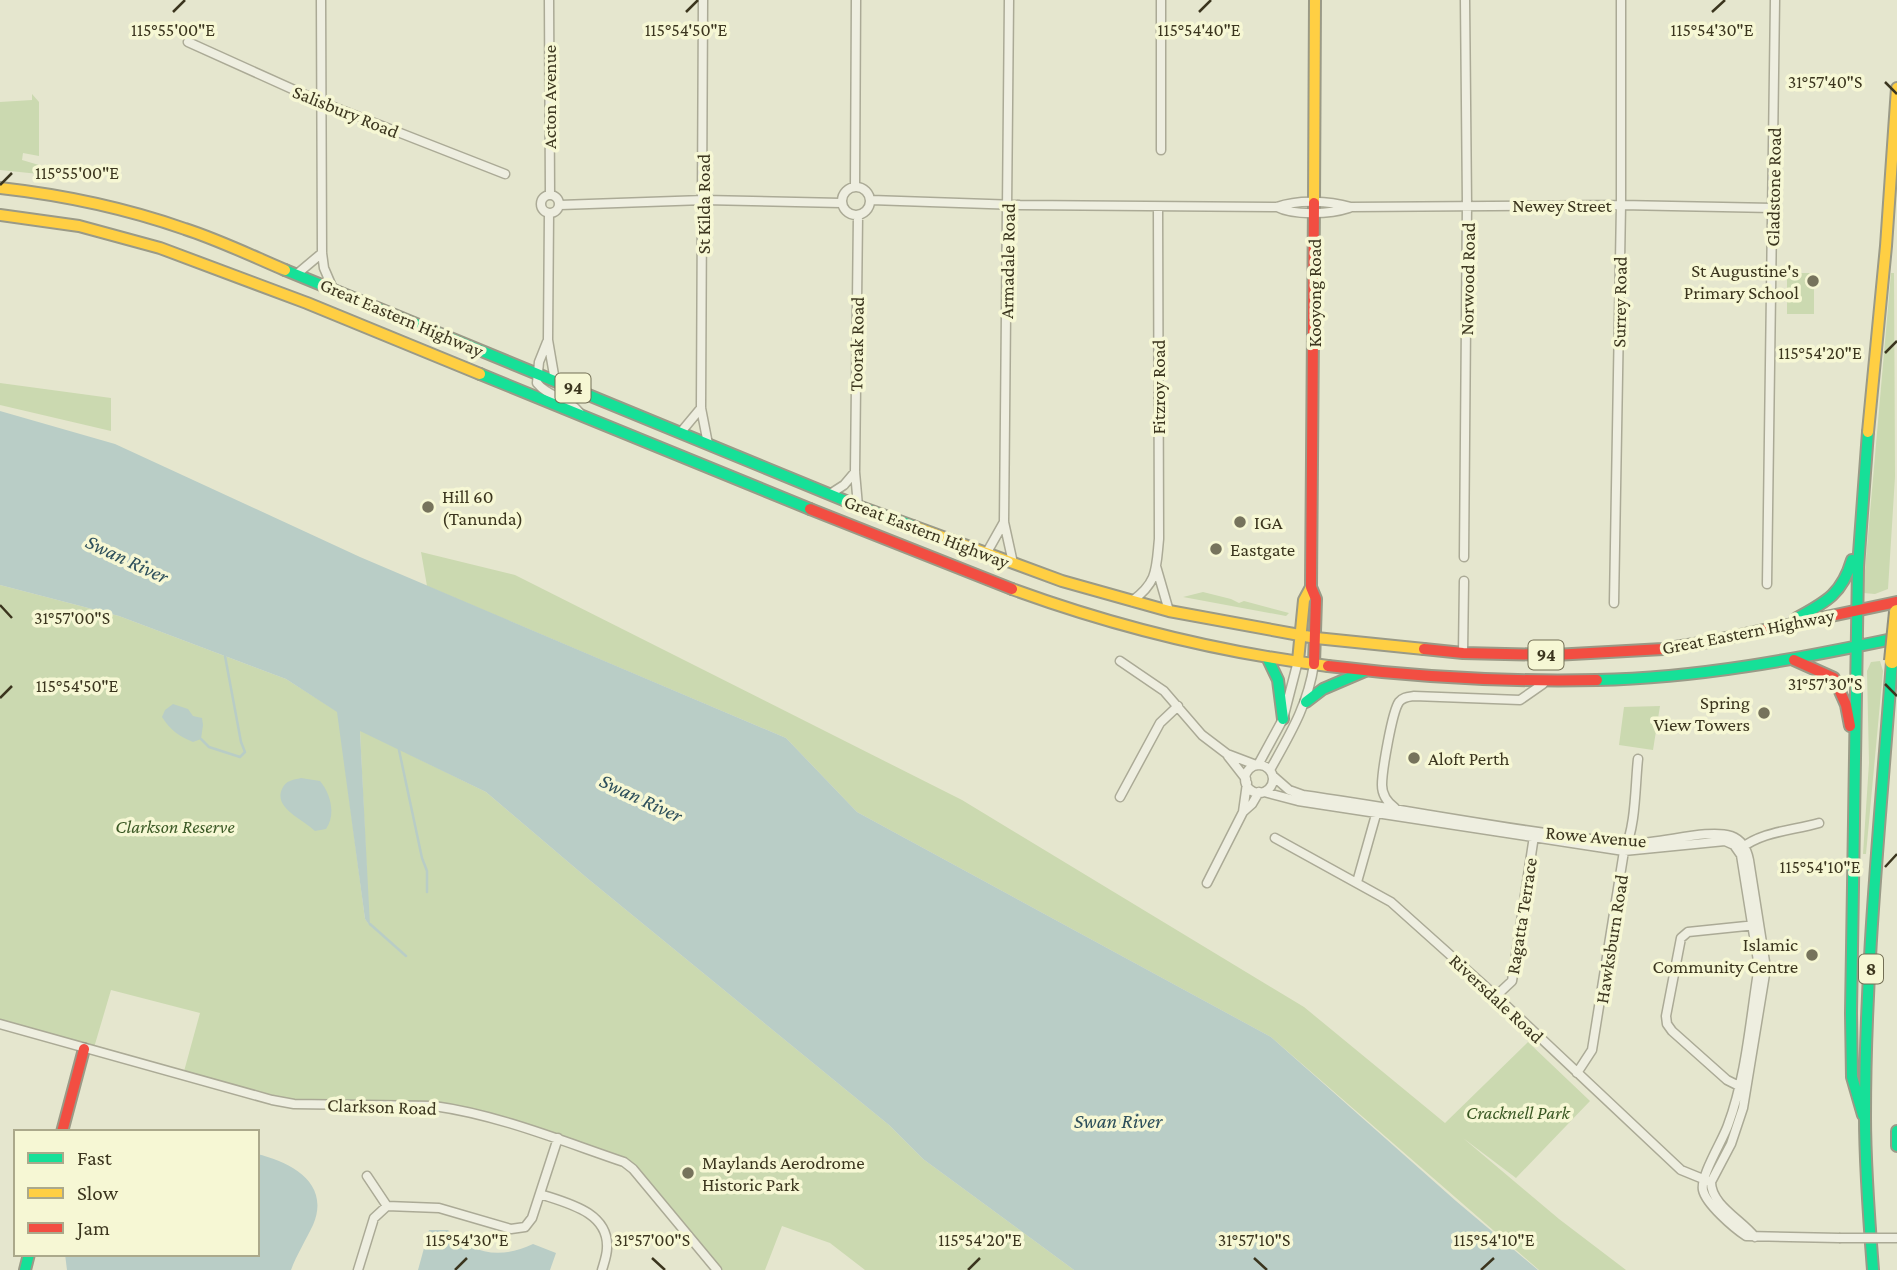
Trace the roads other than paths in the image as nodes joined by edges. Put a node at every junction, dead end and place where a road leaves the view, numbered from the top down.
1 (321, 0) edge
2 (549, 0) edge
3 (704, 0) edge
4 (856, 0) edge
5 (1009, 0) edge
6 (1161, 0) edge
7 (1315, 0) edge
8 (1465, 0) edge
9 (1621, 0) edge
10 (1776, 0) edge
11 (188, 42) dead end
12 (1897, 88) edge
13 (321, 102) junction
14 (1160, 150) dead end
15 (505, 174) dead end
16 (855, 187) junction
17 (0, 188) edge
18 (550, 194) junction
19 (704, 200) junction
20 (871, 200) junction
21 (841, 203) junction
22 (560, 205) junction
23 (1008, 205) junction
24 (1467, 205) junction
25 (1620, 205) junction
26 (1158, 207) junction
27 (1314, 207) junction
28 (1773, 208) junction
29 (549, 213) junction
30 (0, 215) edge
31 (858, 216) junction
32 (322, 253) junction
33 (297, 274) junction
34 (333, 289) junction
35 (548, 340) junction
36 (538, 373) junction
37 (555, 381) junction
38 (701, 408) junction
39 (582, 415) junction
40 (681, 432) junction
41 (708, 444) junction
42 (855, 472) junction
43 (830, 494) junction
44 (858, 506) junction
45 (1860, 521) junction
46 (1004, 522) junction
47 (986, 554) junction
48 (1464, 557) dead end
49 (1013, 564) junction
50 (1156, 566) junction
51 (1464, 581) dead end
52 (1767, 584) dead end
53 (1132, 601) junction
54 (1614, 603) dead end
55 (1897, 603) edge
56 (1857, 610) junction
57 (1169, 611) junction
58 (1897, 612) edge
59 (1786, 624) junction
60 (1309, 637) junction
61 (1897, 638) edge
62 (1858, 646) junction
63 (1463, 653) junction
64 (1267, 657) junction
65 (1793, 660) junction
66 (1120, 661) dead end
67 (1298, 661) junction
68 (1314, 664) junction
69 (1367, 671) junction
70 (1548, 680) junction
71 (1306, 702) junction
72 (1178, 706) junction
73 (1283, 719) junction
74 (1227, 754) junction
75 (1855, 755) junction
76 (1638, 759) dead end
77 (1257, 765) junction
78 (1271, 773) junction
79 (1246, 781) junction
80 (1261, 792) junction
81 (1120, 797) dead end
82 (1395, 809) junction
83 (1377, 810) junction
84 (1243, 812) junction
85 (1819, 823) dead end
86 (1534, 835) junction
87 (1275, 838) dead end
88 (1626, 847) junction
89 (1741, 848) junction
90 (1357, 882) junction
91 (1207, 883) dead end
92 (1755, 925) junction
93 (1496, 996) junction
94 (0, 1024) edge
95 (84, 1049) junction
96 (1577, 1073) junction
97 (1743, 1088) junction
98 (1863, 1115) junction
99 (63, 1130) edge
100 (1897, 1131) edge
101 (558, 1138) junction
102 (1897, 1146) edge
103 (367, 1176) dead end
104 (1707, 1181) junction
105 (540, 1194) junction
106 (387, 1206) junction
107 (1897, 1238) edge
108 (358, 1270) edge
109 (602, 1270) edge
110 (717, 1270) edge
111 (1873, 1270) edge

1 - 13 street
2 - 18 street, Acton Avenue
3 - 19 street, St Kilda Road
4 - 16 street
5 - 23 street, Armadale Road
6 - 14 street
7 - 27 main road, Kooyong Road
8 - 24 street, Norwood Road
9 - 25 street, Surrey Road
10 - 28 street, Gladstone Road
11 - 13 street, Salisbury Road
12 - 45 main road
13 - 15 street, Salisbury Road
13 - 32 street
16 - 20 street
16 - 21 street
17 - 33 main road, Great Eastern Highway / 94
18 - 22 street
18 - 29 street
19 - 21 street
19 - 22 street
19 - 38 street, St Kilda Road
20 - 23 street, Newey Street
20 - 31 street
21 - 31 street
22 - 29 street
23 - 26 street, Newey Street
23 - 46 street, Armadale Road
24 - 25 street, Newey Street
24 - 27 street, Newey Street
24 - 48 street, Norwood Road
25 - 28 street, Newey Street
25 - 54 street, Surrey Road
26 - 27 street, Newey Street
26 - 50 street, Fitzroy Road
27 - 60 main road, Kooyong Road
28 - 52 street, Gladstone Road
29 - 35 street
30 - 39 main road, Great Eastern Highway / 94
31 - 42 street, Toorak Road
32 - 33 street
32 - 34 street
33 - 34 main road, Great Eastern Highway / 94
34 - 36 main road, Great Eastern Highway / 94
35 - 36 street
35 - 37 street
36 - 37 main road, Great Eastern Highway / 94
36 - 39 street
37 - 40 main road, Great Eastern Highway / 94
38 - 40 street
38 - 41 street, St Kilda Road
39 - 64 main road, Great Eastern Highway / 94
40 - 41 main road, Great Eastern Highway / 94
41 - 43 main road, Great Eastern Highway / 94
42 - 43 street
42 - 44 street, Toorak Road
43 - 44 main road, Great Eastern Highway / 94
44 - 47 main road, Great Eastern Highway / 94
45 - 56 main road
45 - 59 main road
46 - 47 street, Armadale Road
46 - 49 street, Armadale Road
47 - 49 main road, Great Eastern Highway / 94
49 - 53 main road, Great Eastern Highway / 94
50 - 53 street, Fitzroy Road
50 - 57 street, Fitzroy Road
51 - 63 street
53 - 57 main road, Great Eastern Highway / 94
55 - 56 main road, Great Eastern Highway / 94
56 - 59 main road, Great Eastern Highway / 94
56 - 62 main road
57 - 60 main road, Great Eastern Highway / 94
58 - 98 main road, 8, bridge
59 - 63 main road, Great Eastern Highway / 94
60 - 63 main road, Great Eastern Highway / 94
60 - 67 main road, Kooyong Road
60 - 68 main road, Kooyong Road
61 - 62 main road, Great Eastern Highway / 94
62 - 65 main road, Great Eastern Highway / 94
62 - 75 main road
64 - 67 main road, Great Eastern Highway / 94
64 - 73 main road
65 - 70 main road, Great Eastern Highway / 94
65 - 75 main road
66 - 72 street
67 - 68 main road, Great Eastern Highway / 94
67 - 73 street
68 - 69 main road, Great Eastern Highway / 94
68 - 71 street
69 - 70 main road, Great Eastern Highway / 94
69 - 71 main road
70 - 82 street
71 - 78 street
72 - 74 street
72 - 81 street
73 - 77 street
74 - 77 street
74 - 79 street
75 - 98 main road
76 - 88 street, Hawksburn Road
77 - 78 street
77 - 79 street
78 - 80 street
78 - 83 street, Rowe Avenue
79 - 80 street
79 - 84 street
80 - 83 street, Rowe Avenue
80 - 84 street
82 - 83 street, Rowe Avenue
82 - 86 street, Rowe Avenue
83 - 86 street, Rowe Avenue
83 - 90 street
84 - 91 street
85 - 89 street
86 - 88 street, Rowe Avenue
86 - 93 street, Ragatta Terrace
87 - 90 street, Riversdale Road
88 - 89 street, Rowe Avenue
88 - 96 street, Hawksburn Road
89 - 92 street
90 - 93 street, Riversdale Road
92 - 97 street
92 - 97 street
93 - 96 street, Riversdale Road
94 - 95 street, Clarkson Road
95 - 99 main road
95 - 101 street, Clarkson Road
96 - 104 street, Riversdale Road
97 - 104 street
98 - 111 main road, 8
100 - 102 main road
101 - 105 street
101 - 110 street, Clarkson Road
103 - 106 street
104 - 107 street, Riversdale Road, bridge
105 - 106 street
105 - 109 street
106 - 108 street

